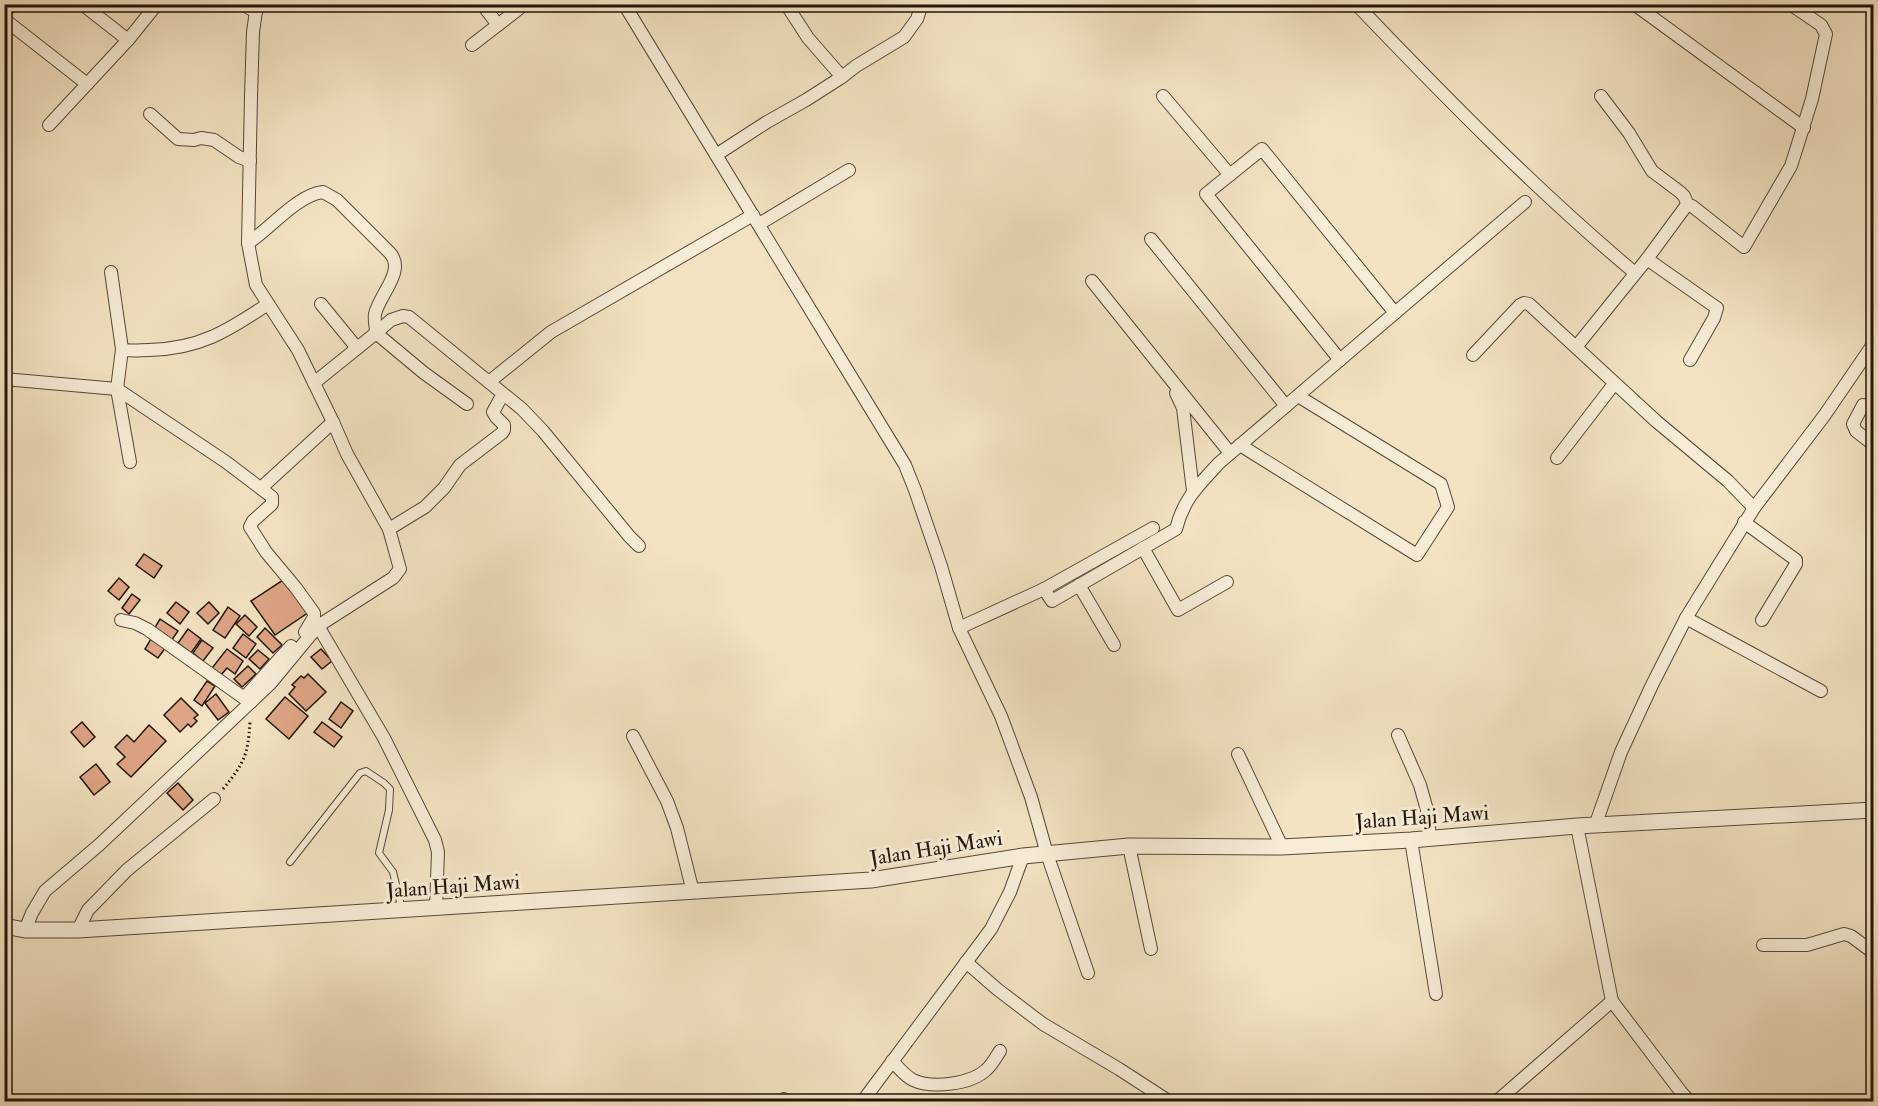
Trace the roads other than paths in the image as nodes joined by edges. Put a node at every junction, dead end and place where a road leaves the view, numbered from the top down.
1 (12, 4) edge
2 (82, 4) edge
3 (157, 4) edge
4 (242, 4) edge
5 (482, 4) edge
6 (525, 4) edge
7 (624, 4) edge
8 (786, 4) edge
9 (922, 4) edge
10 (1356, 4) edge
11 (1634, 4) edge
12 (1790, 4) edge
13 (256, 8) edge
14 (4, 14) edge
15 (4, 19) edge
16 (498, 25) junction
17 (128, 40) junction
18 (472, 45) dead end
19 (842, 77) junction
20 (87, 84) junction
21 (1163, 96) dead end
22 (1600, 96) dead end
23 (150, 114) dead end
24 (49, 125) dead end
25 (1804, 128) junction
26 (716, 155) junction
27 (250, 161) junction
28 (849, 170) dead end
29 (1230, 175) junction
30 (1525, 202) dead end
31 (1688, 205) junction
32 (756, 220) junction
33 (1151, 239) dead end
34 (248, 243) junction
35 (1647, 259) junction
36 (111, 272) dead end
37 (1635, 273) junction
38 (1092, 281) dead end
39 (268, 304) junction
40 (321, 304) dead end
41 (1395, 313) junction
42 (376, 333) junction
43 (1874, 344) edge
44 (1576, 347) junction
45 (357, 348) junction
46 (122, 349) junction
47 (1473, 355) dead end
48 (1340, 360) junction
49 (1690, 360) dead end
50 (1166, 373) junction
51 (4, 379) edge
52 (489, 382) junction
53 (314, 383) junction
54 (1614, 384) junction
55 (117, 389) junction
56 (503, 394) junction
57 (1298, 396) junction
58 (466, 404) dead end
59 (1863, 405) dead end
60 (1286, 406) junction
61 (333, 422) junction
62 (1874, 445) edge
63 (1235, 449) junction
64 (1557, 458) dead end
65 (130, 462) dead end
66 (261, 488) junction
67 (1193, 491) junction
68 (1754, 508) junction
69 (1744, 522) junction
70 (1153, 528) dead end
71 (389, 529) junction
72 (639, 546) dead end
73 (1143, 548) junction
74 (1227, 582) dead end
75 (1079, 585) junction
76 (1044, 589) junction
77 (1686, 618) junction
78 (121, 620) dead end
79 (1762, 620) dead end
80 (318, 626) junction
81 (959, 628) junction
82 (1114, 645) dead end
83 (1821, 691) dead end
84 (248, 700) junction
85 (1398, 735) dead end
86 (633, 736) dead end
87 (1238, 754) dead end
88 (214, 800) road end
89 (1874, 810) edge
90 (1595, 825) junction
91 (1577, 826) junction
92 (1430, 838) junction
93 (1411, 840) junction
94 (1129, 846) junction
95 (1282, 847) junction
96 (1047, 854) junction
97 (1023, 856) junction
98 (290, 862) dead end
99 (693, 892) junction
100 (436, 908) junction
101 (402, 910) junction
102 (6, 930) edge
103 (25, 930) junction
104 (78, 930) junction
105 (1763, 945) dead end
106 (1151, 949) dead end
107 (1874, 953) edge
108 (966, 962) junction
109 (1088, 973) dead end
110 (1436, 993) dead end
111 (1612, 1001) junction
112 (1000, 1051) dead end
113 (892, 1061) junction
114 (862, 1101) edge
115 (1170, 1101) edge
116 (1496, 1101) edge
117 (1690, 1101) edge

1 - 14 street
2 - 17 street
3 - 17 street
4 - 13 street
5 - 16 street
6 - 16 street
7 - 26 street
8 - 19 street
9 - 19 street
10 - 37 street
11 - 25 street
12 - 25 street
13 - 27 street
15 - 20 street
16 - 18 street
17 - 20 street
19 - 26 street
20 - 24 street
21 - 29 street
22 - 31 street
23 - 27 street
25 - 31 street
26 - 32 street
27 - 34 street
28 - 32 street
29 - 41 street
29 - 48 street
30 - 41 street
31 - 35 street
32 - 52 street
32 - 81 street
33 - 60 street
34 - 39 street
34 - 42 street
35 - 37 street
35 - 49 street
36 - 46 street
37 - 44 street
38 - 50 street
39 - 46 street
39 - 53 street
40 - 45 street
41 - 48 street
42 - 45 street
42 - 52 street
42 - 58 street
43 - 68 street
44 - 47 street
44 - 54 street
45 - 53 street
46 - 55 street
48 - 57 street
50 - 63 street
50 - 67 street
51 - 55 street
52 - 56 street
53 - 61 street
54 - 64 street
54 - 68 street
55 - 65 street
55 - 66 street
56 - 71 street
56 - 72 street
57 - 60 street
57 - 63 street
59 - 62 street
60 - 63 street
61 - 66 street
61 - 71 street
63 - 67 street
66 - 84 street
67 - 73 street
68 - 69 street
69 - 77 street
69 - 79 street
70 - 76 street
71 - 80 street
73 - 74 street
73 - 75 street
75 - 76 street
75 - 82 street
76 - 81 street
77 - 83 street
77 - 90 street
78 - 84 street
80 - 84 street
80 - 100 street
81 - 96 street
84 - 103 street
85 - 92 street
86 - 99 street
87 - 95 street
88 - 104 street
89 - 90 street, Jalan Haji Mawi
90 - 91 street, Jalan Haji Mawi
91 - 92 street, Jalan Haji Mawi
91 - 111 street
92 - 93 street, Jalan Haji Mawi
93 - 95 street, Jalan Haji Mawi
93 - 110 street
94 - 95 street, Jalan Haji Mawi
94 - 96 street, Jalan Haji Mawi
94 - 106 street
96 - 97 street, Jalan Haji Mawi
96 - 109 street
97 - 99 street, Jalan Haji Mawi
97 - 108 street
98 - 101 lane
99 - 100 street, Jalan Haji Mawi
100 - 101 street, Jalan Haji Mawi
101 - 104 street, Jalan Haji Mawi
102 - 103 street, Jalan Haji Mawi
103 - 104 street, Jalan Haji Mawi
105 - 107 street
108 - 113 street
108 - 115 street
111 - 116 street
111 - 117 street
112 - 113 street
113 - 114 street

